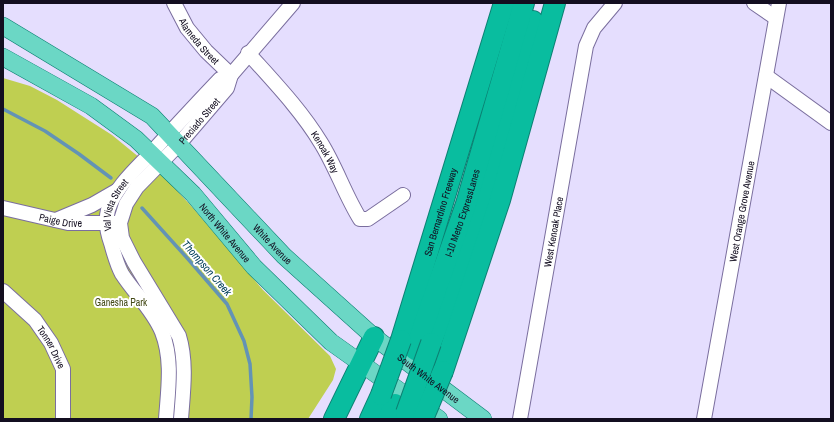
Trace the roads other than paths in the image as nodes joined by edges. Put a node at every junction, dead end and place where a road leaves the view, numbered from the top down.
1 (174, 3) edge
2 (293, 3) edge
3 (504, 3) edge
4 (524, 3) edge
5 (538, 3) edge
6 (555, 3) edge
7 (615, 3) edge
8 (754, 3) edge
9 (779, 3) edge
10 (776, 18) junction
11 (3, 26) edge
12 (248, 53) junction
13 (3, 57) edge
14 (231, 75) junction
15 (766, 76) junction
16 (831, 122) edge
17 (174, 139) junction
18 (156, 158) junction
19 (120, 188) junction
20 (403, 195) dead end
21 (3, 208) edge
22 (55, 220) junction
23 (113, 223) junction
24 (3, 291) edge
25 (374, 337) junction
26 (416, 345) junction
27 (361, 364) junction
28 (399, 412) edge
29 (63, 419) edge
30 (166, 419) edge
31 (181, 419) edge
32 (334, 419) edge
33 (370, 419) edge
34 (439, 419) edge
35 (482, 419) edge
36 (520, 419) edge
37 (704, 419) edge

1 - 14 street, Alameda Street
2 - 12 street, Preciado Street
3 - 26 highway, San Bernardino Freeway
4 - 26 highway, I-10 Metro ExpressLanes
5 - 26 highway, I-10 Metro ExpressLanes
6 - 28 highway, San Bernardino Freeway, bridge
7 - 36 street, West Kenoak Place
8 - 10 street
9 - 10 street, West Orange Grove Avenue
10 - 15 street, West Orange Grove Avenue
11 - 17 main road
12 - 14 street, Preciado Street
12 - 20 street, Kenoak Way
13 - 18 main road, North White Avenue
14 - 17 street, Preciado Street
15 - 16 street
15 - 37 street, West Orange Grove Avenue
17 - 18 street, Preciado Street
17 - 25 main road, White Avenue
18 - 19 street, Val Vista Street
18 - 23 street, Val Vista Street
18 - 27 main road, North White Avenue
19 - 22 street
19 - 23 street, Val Vista Street
21 - 22 street, Paige Drive
22 - 23 street, Paige Drive
23 - 30 street, Val Vista Street
23 - 31 street, Val Vista Street
24 - 29 street, Tonner Drive
25 - 27 highway
25 - 35 main road, South White Avenue
26 - 28 highway, San Bernardino Freeway, bridge
26 - 28 highway, I-10 Metro ExpressLanes, bridge
27 - 32 highway
27 - 34 main road, North White Avenue
28 - 33 highway, San Bernardino Freeway

